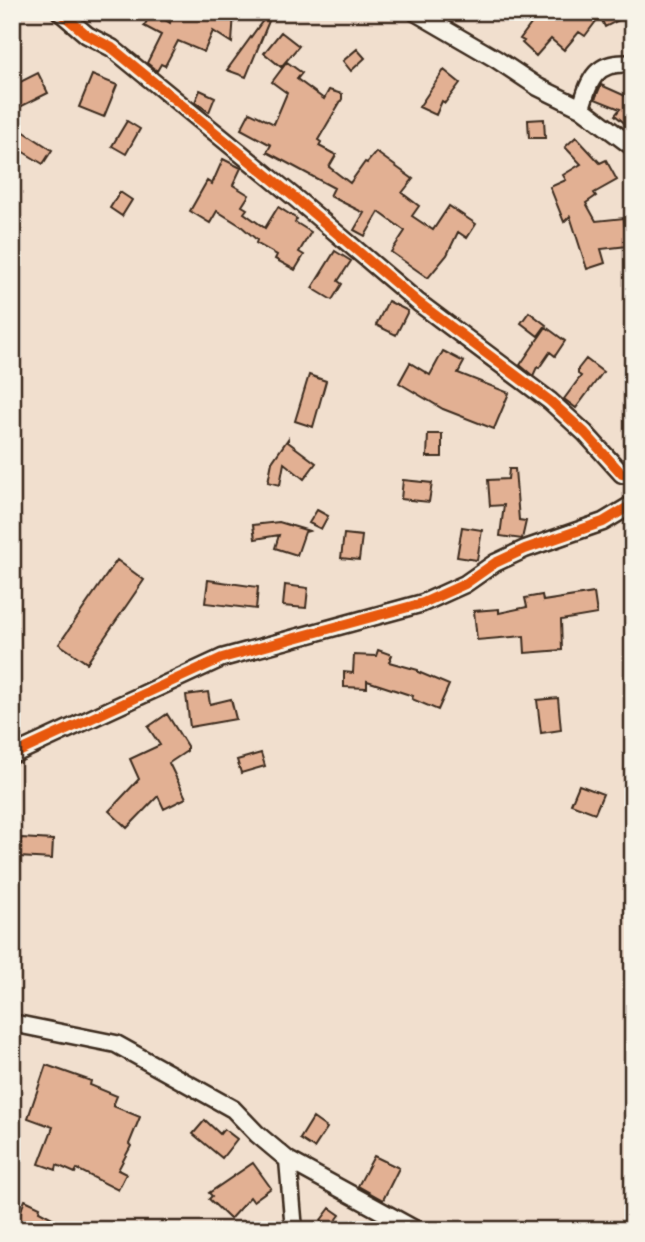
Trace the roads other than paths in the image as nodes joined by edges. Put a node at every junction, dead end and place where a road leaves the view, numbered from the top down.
1 (60, 12) edge
2 (415, 12) edge
3 (633, 64) edge
4 (581, 108) junction
5 (633, 146) edge
6 (633, 475) edge
7 (633, 505) edge
8 (12, 755) edge
9 (12, 1023) edge
10 (288, 1160) junction
11 (294, 1230) edge
12 (416, 1230) edge

1 - 6 street
2 - 4 street
3 - 4 street
4 - 5 street
7 - 8 street
9 - 10 street
10 - 11 street
10 - 12 street

